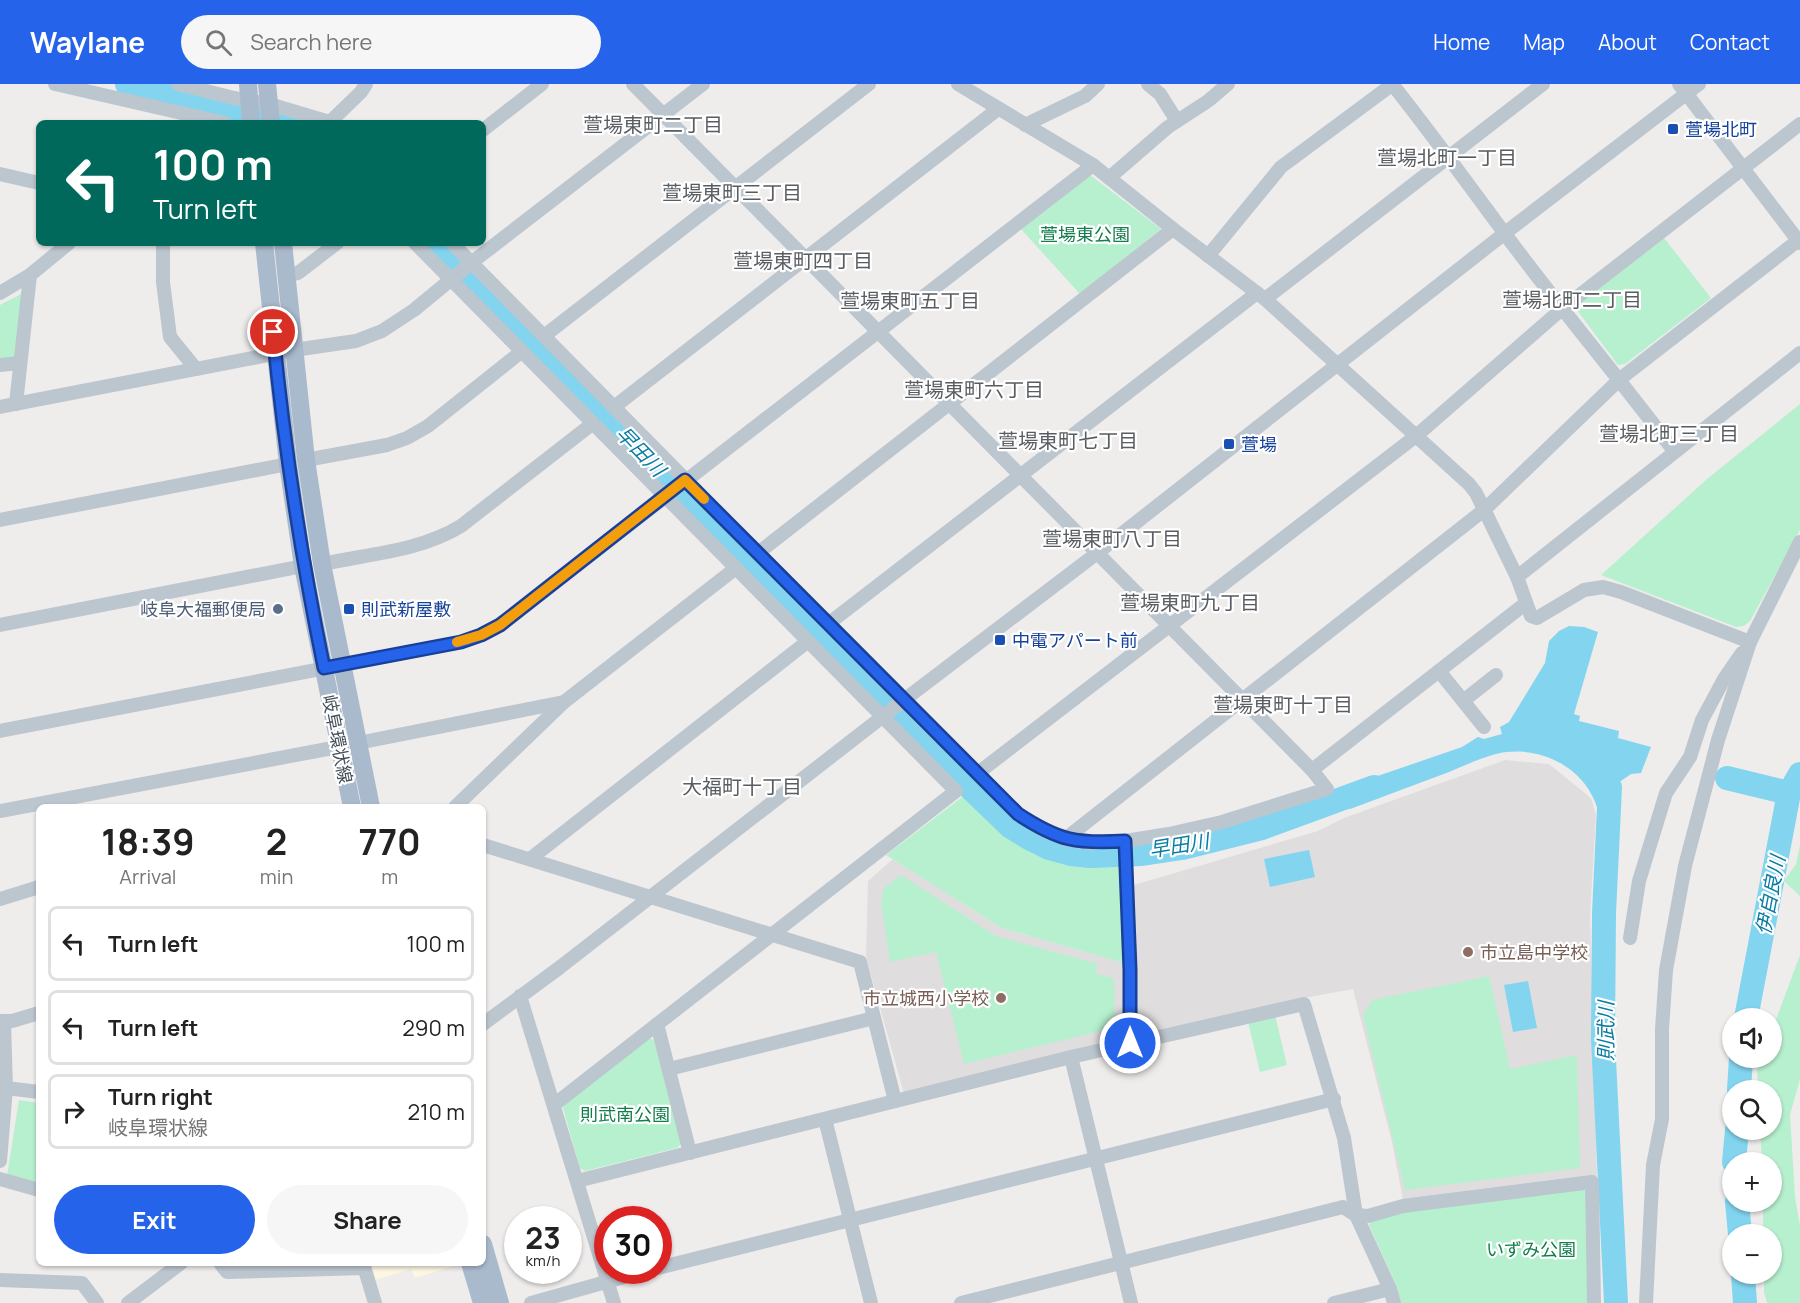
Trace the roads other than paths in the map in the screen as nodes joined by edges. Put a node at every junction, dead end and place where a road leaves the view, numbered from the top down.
1 (55, 84) edge
2 (178, 84) edge
3 (267, 84) edge
4 (366, 84) edge
5 (542, 84) edge
6 (633, 84) edge
7 (703, 84) edge
8 (869, 84) edge
9 (958, 84) edge
10 (1098, 84) edge
11 (1148, 84) edge
12 (1228, 84) edge
13 (1393, 84) edge
14 (1543, 84) edge
15 (1699, 84) edge
16 (1682, 89) edge
17 (250, 103) edge
18 (998, 108) junction
19 (270, 112) edge
20 (663, 115) junction
21 (212, 120) edge
22 (320, 120) edge
23 (334, 120) edge
24 (1176, 121) junction
25 (1800, 124) edge
26 (1025, 125) junction
27 (486, 128) edge
28 (1449, 157) junction
29 (1093, 165) junction
30 (1743, 168) junction
31 (0, 174) edge
32 (1109, 178) junction
33 (36, 182) edge
34 (736, 187) junction
35 (1173, 229) junction
36 (1505, 233) junction
37 (1799, 241) edge
38 (65, 246) edge
39 (163, 246) edge
40 (264, 246) edge
41 (283, 246) edge
42 (333, 246) edge
43 (418, 246) edge
44 (455, 246) edge
45 (1208, 256) junction
46 (806, 258) junction
47 (470, 264) junction
48 (30, 275) junction
49 (286, 275) junction
50 (453, 279) junction
51 (0, 293) edge
52 (1261, 296) junction
53 (1563, 308) junction
54 (878, 332) junction
55 (544, 336) junction
56 (294, 351) junction
57 (521, 352) junction
58 (1800, 353) edge
59 (275, 354) junction
60 (20, 363) junction
61 (0, 365) edge
62 (1338, 365) junction
63 (196, 369) junction
64 (1620, 379) junction
65 (16, 404) junction
66 (949, 404) junction
67 (0, 407) edge
68 (614, 407) junction
69 (592, 424) junction
70 (1416, 436) junction
71 (1674, 452) junction
72 (297, 462) junction
73 (1020, 476) junction
74 (684, 481) junction
75 (666, 495) junction
76 (1484, 510) junction
77 (0, 520) edge
78 (1800, 542) edge
79 (758, 553) junction
80 (1096, 554) junction
81 (322, 564) junction
82 (303, 567) junction
83 (736, 568) junction
84 (1517, 577) junction
85 (1526, 603) junction
86 (828, 624) junction
87 (0, 625) edge
88 (1169, 627) junction
89 (807, 642) junction
90 (1750, 642) junction
91 (342, 664) junction
92 (324, 668) junction
93 (1439, 671) junction
94 (1496, 675) dead end
95 (1242, 700) junction
96 (1463, 701) junction
97 (564, 702) junction
98 (902, 702) junction
99 (885, 715) junction
100 (1484, 727) dead end
101 (0, 730) edge
102 (358, 743) junction
103 (338, 747) junction
104 (1312, 770) junction
105 (978, 773) junction
106 (36, 804) edge
107 (37, 804) edge
108 (351, 804) edge
109 (369, 804) edge
110 (458, 804) edge
111 (0, 811) edge
112 (1065, 839) junction
113 (1125, 843) junction
114 (486, 846) edge
115 (530, 859) junction
116 (36, 888) edge
117 (651, 896) junction
118 (0, 899) edge
119 (771, 935) junction
120 (1630, 938) dead end
121 (520, 996) junction
122 (36, 1014) edge
123 (874, 1018) junction
124 (2, 1022) edge
125 (486, 1022) edge
126 (657, 1024) junction
127 (1130, 1043) junction
128 (1071, 1057) junction
129 (669, 1069) junction
130 (6, 1088) junction
131 (36, 1092) edge
132 (1334, 1099) junction
133 (895, 1101) junction
134 (555, 1104) junction
135 (825, 1119) junction
136 (690, 1153) junction
137 (1096, 1158) junction
138 (0, 1161) edge
139 (0, 1179) edge
140 (577, 1181) junction
141 (36, 1189) edge
142 (1356, 1215) junction
143 (850, 1222) junction
144 (594, 1238) edge
145 (486, 1254) edge
146 (1121, 1262) junction
147 (672, 1265) edge
148 (177, 1266) edge
149 (222, 1266) edge
150 (344, 1266) edge
151 (363, 1266) edge
152 (471, 1266) edge
153 (0, 1280) edge
154 (597, 1284) edge
155 (608, 1284) edge
156 (1392, 1296) edge
157 (97, 1303) edge
158 (128, 1303) edge
159 (375, 1303) edge
160 (482, 1303) edge
161 (500, 1303) edge
162 (531, 1303) edge
163 (614, 1303) edge
164 (871, 1303) edge
165 (962, 1303) edge
166 (1131, 1303) edge
167 (1334, 1303) edge
168 (1594, 1303) edge
169 (1646, 1303) edge

1 - 21 street
2 - 17 street
3 - 19 main road
4 - 23 street
5 - 27 street
6 - 20 street
7 - 20 street
8 - 34 street
9 - 18 street
10 - 26 street
11 - 24 street
12 - 24 street
13 - 28 street
13 - 45 street
14 - 28 street
15 - 16 street
16 - 30 street
16 - 36 street
17 - 19 street
18 - 26 street
18 - 46 street
19 - 22 street
20 - 34 street
20 - 47 street
24 - 32 street
25 - 30 street
26 - 29 street
28 - 36 street
28 - 52 street
29 - 32 street
29 - 54 street
30 - 37 street
30 - 53 street
31 - 33 street
32 - 35 street
34 - 46 street
34 - 55 street
35 - 45 street
35 - 66 street
36 - 53 street
36 - 62 street
37 - 64 street
38 - 48 street
39 - 63 street
40 - 59 main road, 岐阜環状線
41 - 49 main road, 岐阜環状線
42 - 49 street
43 - 50 street
44 - 47 street
45 - 52 street
46 - 54 street
46 - 68 street
47 - 50 street
47 - 55 street
48 - 51 street
48 - 60 street
49 - 56 main road, 岐阜環状線
50 - 56 street
50 - 57 street
52 - 62 street
52 - 73 street
53 - 64 street
53 - 70 street
54 - 66 street
54 - 74 street
55 - 68 street
56 - 59 street
56 - 72 main road, 岐阜環状線
57 - 69 street
57 - 72 street
58 - 71 street
59 - 63 street
59 - 72 main road, 岐阜環状線
60 - 61 street
60 - 65 street
62 - 70 street
62 - 80 street
63 - 65 street
64 - 71 street
64 - 76 street
65 - 67 street
66 - 73 street
66 - 79 street
68 - 74 street
69 - 75 street
69 - 81 street
70 - 76 street
70 - 88 street
71 - 84 street
72 - 77 street
72 - 81 main road, 岐阜環状線
72 - 82 main road, 岐阜環状線
73 - 80 street
73 - 86 street
74 - 75 street
74 - 79 street
75 - 83 street
75 - 91 street
76 - 84 street
76 - 95 street
78 - 90 street
79 - 86 street
80 - 88 street
80 - 98 street
81 - 91 main road, 岐阜環状線
82 - 87 street
82 - 92 main road, 岐阜環状線
83 - 89 street
83 - 97 street
84 - 85 street
85 - 90 street
85 - 93 street
86 - 98 street
88 - 95 street
88 - 105 street
89 - 99 street
89 - 115 street
90 - 120 street
90 - 169 street
91 - 92 street
91 - 102 main road, 岐阜環状線
92 - 101 street
92 - 103 main road, 岐阜環状線
93 - 96 street
93 - 104 street
94 - 96 street
95 - 104 street
95 - 112 street
96 - 100 street
97 - 102 street
97 - 110 street
98 - 99 street
98 - 105 street
99 - 117 street
99 - 119 street
102 - 109 main road, 岐阜環状線
103 - 107 street
103 - 108 main road, 岐阜環状線
104 - 113 street
105 - 112 street
106 - 111 street
112 - 113 street
113 - 127 street
114 - 115 street
115 - 117 street
116 - 118 street
117 - 119 street
117 - 121 street
119 - 123 street
119 - 126 street
121 - 125 street
121 - 134 street
122 - 124 street
123 - 129 street
123 - 133 street
124 - 130 street
126 - 129 street
126 - 134 street
127 - 128 street
127 - 132 street
128 - 133 street
128 - 137 street
129 - 136 street
130 - 131 street
130 - 138 street
132 - 137 street
132 - 142 street
133 - 135 street
134 - 140 street
135 - 136 street
135 - 143 street
136 - 140 street
137 - 143 street
137 - 146 street
139 - 141 street
140 - 144 street
142 - 146 street
142 - 156 street
142 - 168 street
143 - 147 street
143 - 164 street
145 - 161 main road
146 - 165 street
146 - 166 street
148 - 158 street
149 - 150 street
151 - 159 street
152 - 160 main road
153 - 157 street
154 - 162 street
155 - 163 street
156 - 167 street

